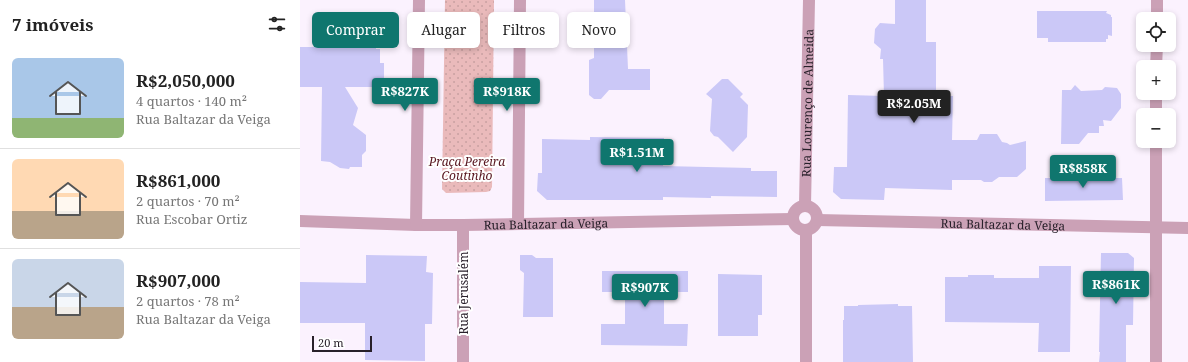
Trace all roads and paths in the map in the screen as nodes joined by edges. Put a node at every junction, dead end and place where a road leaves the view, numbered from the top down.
1 (419, 0) edge
2 (520, 0) edge
3 (809, 0) edge
4 (1157, 0) edge
5 (1157, 12) edge
6 (1156, 148) edge
7 (805, 206) junction
8 (793, 219) junction
9 (818, 220) junction
10 (300, 221) edge
11 (518, 224) junction
12 (416, 225) junction
13 (463, 225) junction
14 (1156, 227) junction
15 (1188, 228) edge
16 (806, 230) junction
17 (463, 362) edge
18 (806, 362) edge
19 (1156, 362) edge

1 - 12 street
2 - 11 street
3 - 7 street, Rua Lourenço de Almeida
4 - 5 street
6 - 14 street
7 - 8 street
7 - 9 street
8 - 11 street, Rua Baltazar da Veiga
8 - 16 street
9 - 14 street, Rua Baltazar da Veiga
9 - 16 street
10 - 12 street, Rua Baltazar da Veiga
11 - 13 street, Rua Baltazar da Veiga
12 - 13 street, Rua Baltazar da Veiga
13 - 17 street, Rua Jerusalém
14 - 15 street, Rua Baltazar da Veiga
14 - 19 street
16 - 18 street

